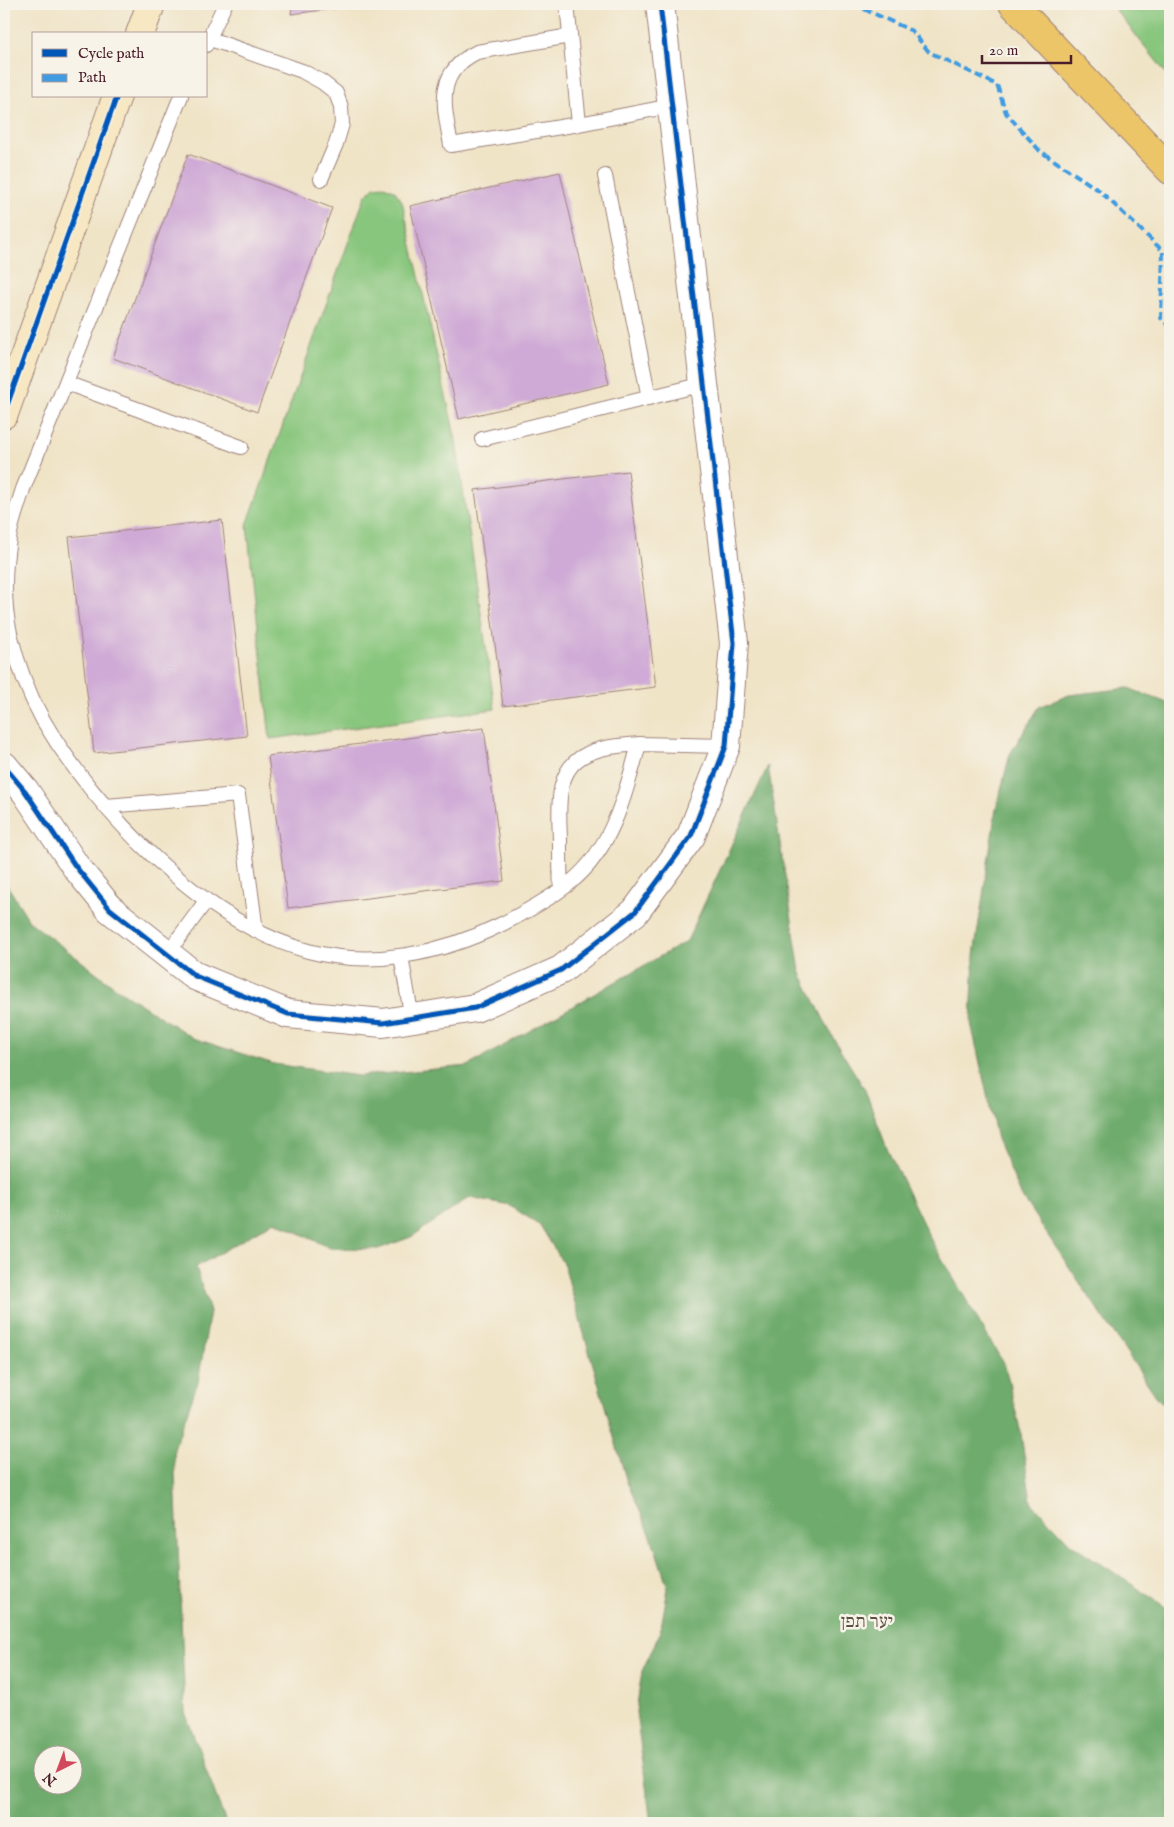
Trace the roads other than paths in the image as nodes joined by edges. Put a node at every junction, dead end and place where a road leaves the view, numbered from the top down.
1 (151, 4) edge
2 (225, 4) edge
3 (567, 4) edge
4 (660, 4) edge
5 (1013, 4) edge
6 (141, 32) edge
7 (570, 36) junction
8 (208, 42) edge
9 (116, 98) edge
10 (180, 98) edge
11 (672, 106) junction
12 (579, 124) junction
13 (1170, 170) edge
14 (605, 176) dead end
15 (321, 179) dead end
16 (51, 277) junction
17 (4, 374) edge
18 (66, 383) junction
19 (704, 384) junction
20 (649, 398) junction
21 (4, 414) edge
22 (482, 440) dead end
23 (241, 448) dead end
24 (639, 744) junction
25 (726, 746) junction
26 (7, 772) edge
27 (106, 806) junction
28 (561, 889) junction
29 (206, 901) junction
30 (256, 931) junction
31 (166, 954) junction
32 (401, 956) junction
33 (412, 1018) junction

1 - 6 street
2 - 8 lane
3 - 7 lane
4 - 11 street
5 - 13 main road
7 - 12 lane
7 - 12 lane
8 - 15 lane
9 - 16 street
10 - 18 lane
11 - 12 lane
11 - 19 street
14 - 20 lane
16 - 17 street
16 - 21 street
18 - 23 lane
18 - 27 lane
19 - 20 lane
19 - 25 street
20 - 22 lane
24 - 25 lane
24 - 28 lane
24 - 28 lane
25 - 33 street
26 - 31 street
27 - 29 lane
27 - 30 lane
28 - 32 lane
29 - 30 lane
29 - 31 lane
30 - 32 lane
31 - 33 street
32 - 33 lane

